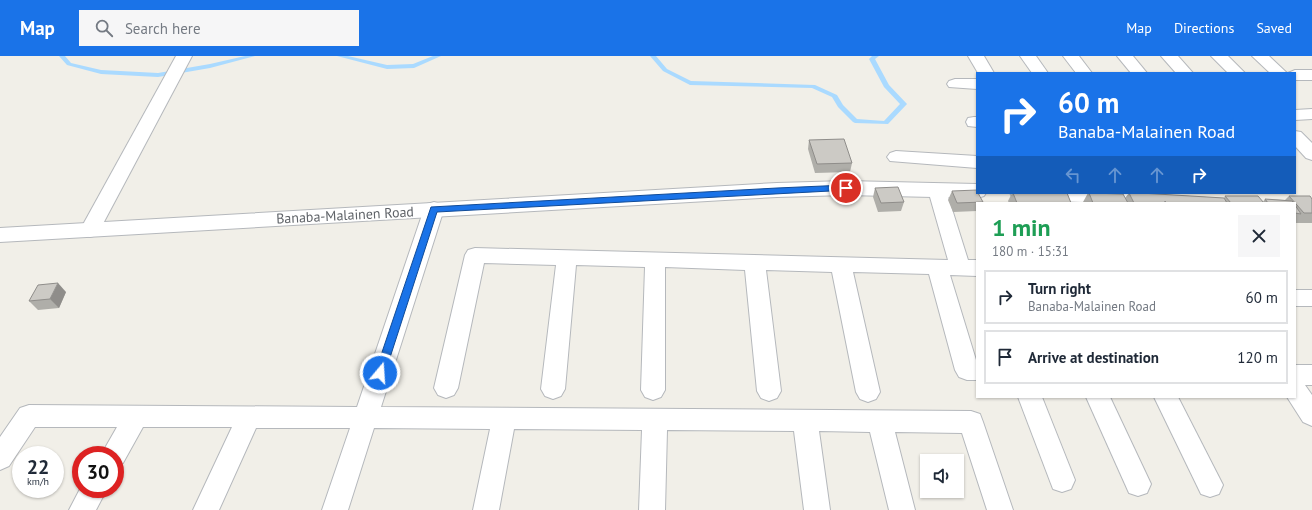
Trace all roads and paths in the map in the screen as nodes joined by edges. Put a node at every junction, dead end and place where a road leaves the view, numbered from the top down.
1 (976, 56) edge
2 (1028, 56) edge
3 (1071, 56) edge
4 (1125, 56) edge
5 (1169, 56) edge
6 (1219, 56) edge
7 (1260, 56) edge
8 (178, 67) edge
9 (985, 72) edge
10 (1039, 72) edge
11 (1083, 72) edge
12 (1138, 72) edge
13 (1184, 72) edge
14 (1236, 72) edge
15 (1277, 72) edge
16 (1296, 75) edge
17 (1312, 75) edge
18 (955, 84) dead end
19 (976, 84) edge
20 (1312, 114) edge
21 (1296, 115) edge
22 (1296, 137) edge
23 (1312, 154) edge
24 (896, 158) dead end
25 (1312, 159) edge
26 (1296, 160) edge
27 (976, 162) edge
28 (937, 190) junction
29 (976, 191) edge
30 (1045, 194) edge
31 (1172, 199) edge
32 (434, 209) junction
33 (90, 230) junction
34 (0, 235) edge
35 (566, 257) junction
36 (655, 259) junction
37 (755, 262) junction
38 (841, 264) junction
39 (937, 266) junction
40 (969, 267) edge
41 (1296, 298) edge
42 (1312, 298) edge
43 (976, 370) edge
44 (1296, 375) edge
45 (1312, 375) edge
46 (446, 388) dead end
47 (553, 389) dead end
48 (653, 390) dead end
49 (769, 391) dead end
50 (1296, 391) edge
51 (868, 392) dead end
52 (1030, 398) edge
53 (1098, 398) edge
54 (1166, 398) edge
55 (1312, 415) edge
56 (136, 417) junction
57 (249, 417) junction
58 (366, 418) junction
59 (504, 418) junction
60 (655, 419) junction
61 (805, 420) junction
62 (880, 421) junction
63 (119, 446) edge
64 (0, 458) edge
65 (1062, 480) dead end
66 (1138, 484) dead end
67 (1210, 485) dead end
68 (89, 498) edge
69 (82, 510) edge
70 (206, 510) edge
71 (335, 510) edge
72 (486, 510) edge
73 (652, 510) edge
74 (817, 510) edge
75 (902, 510) edge
76 (1000, 510) edge

1 - 9 street
2 - 10 street
3 - 11 street
4 - 12 street
5 - 13 street
6 - 14 street
7 - 15 street
8 - 33 street
16 - 17 street
18 - 19 street
20 - 21 street
22 - 23 street
24 - 27 street
25 - 26 street
28 - 29 street, Banaba-Malainen Road
28 - 32 street, Banaba-Malainen Road
28 - 40 street
30 - 31 street
32 - 33 street, Banaba-Malainen Road
32 - 58 street
33 - 34 street, Banaba-Malainen Road
35 - 36 street
35 - 46 street
35 - 47 street
36 - 37 street
36 - 48 street
37 - 38 street
37 - 49 street
38 - 39 street
38 - 51 street
39 - 40 street
39 - 43 street
41 - 42 street
44 - 45 street
50 - 55 street
52 - 65 street
53 - 66 street
54 - 67 street
56 - 57 street
56 - 63 street
56 - 64 street
57 - 58 street
57 - 70 street
58 - 59 street
58 - 71 street
59 - 60 street
59 - 72 street
60 - 61 street
60 - 73 street
61 - 62 street
61 - 74 street
62 - 75 street
62 - 76 street
68 - 69 street

